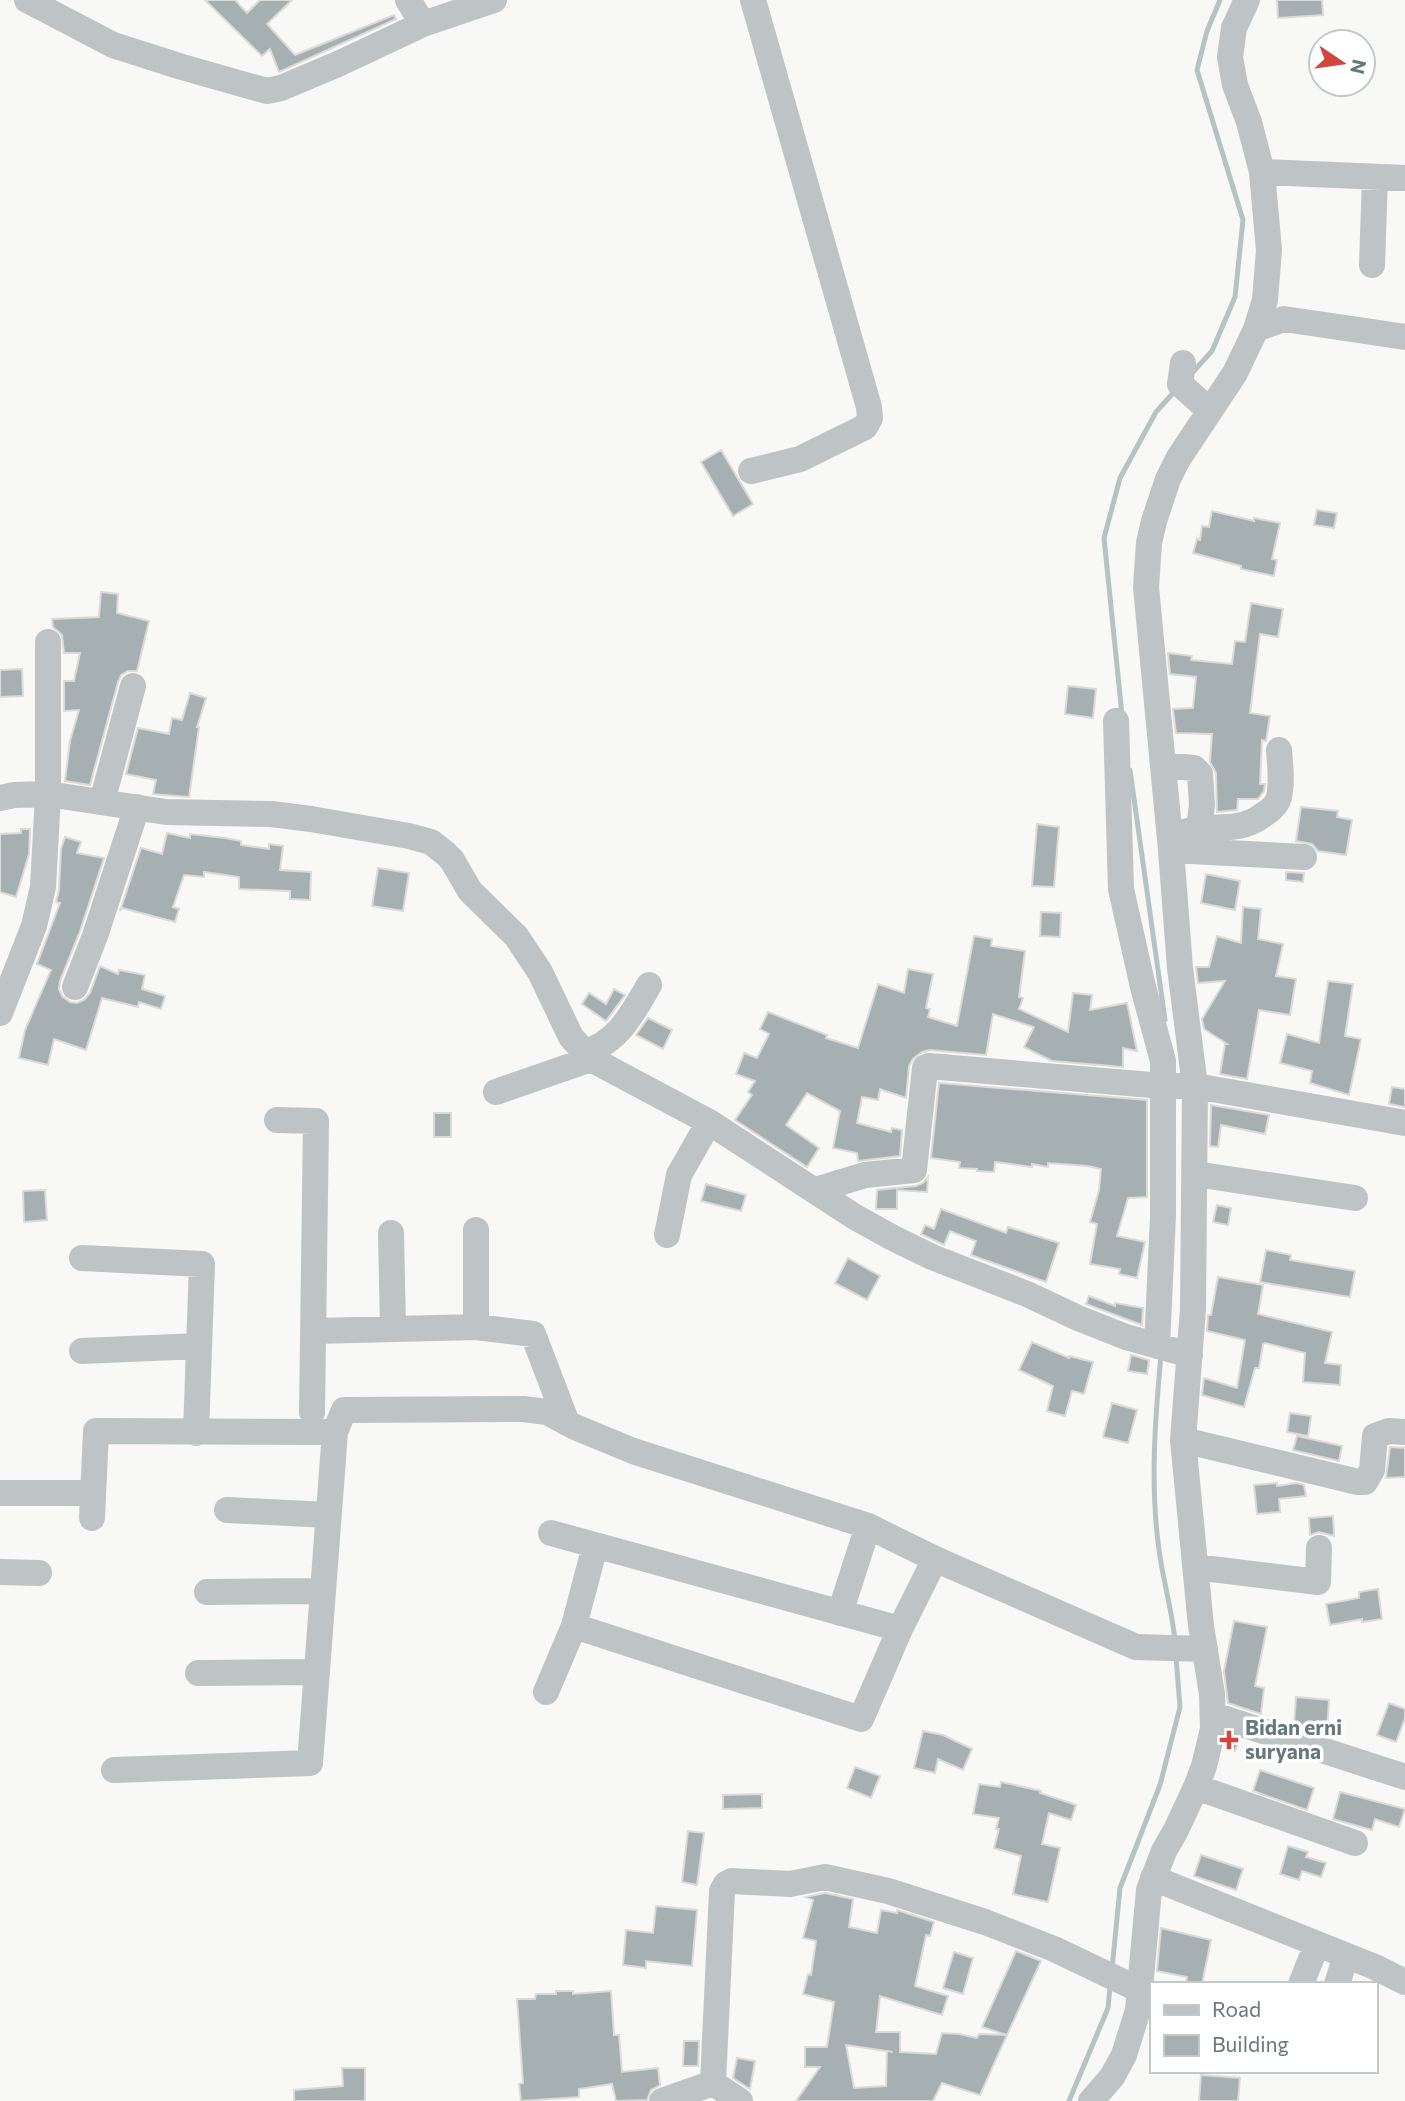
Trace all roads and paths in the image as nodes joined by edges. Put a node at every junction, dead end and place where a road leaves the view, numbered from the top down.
1 (27, 0) edge
2 (408, 0) edge
3 (494, 0) edge
4 (753, 0) edge
5 (1247, 0) edge
6 (424, 24) junction
7 (1262, 172) junction
8 (1375, 177) junction
9 (1405, 178) edge
10 (1372, 265) dead end
11 (1265, 300) junction
12 (1284, 319) junction
13 (1256, 330) junction
14 (1405, 337) edge
15 (1182, 363) dead end
16 (1198, 401) junction
17 (751, 471) dead end
18 (48, 642) dead end
19 (133, 686) dead end
20 (1116, 721) dead end
21 (1279, 750) dead end
22 (1163, 765) junction
23 (48, 794) junction
24 (0, 798) edge
25 (102, 802) junction
26 (137, 807) junction
27 (1199, 828) junction
28 (1171, 841) junction
29 (1304, 857) dead end
30 (649, 985) dead end
31 (75, 988) dead end
32 (0, 1013) edge
33 (587, 1056) junction
34 (1177, 1086) junction
35 (496, 1092) dead end
36 (277, 1121) dead end
37 (1399, 1121) edge
38 (709, 1122) junction
39 (1195, 1174) junction
40 (816, 1190) junction
41 (1355, 1198) dead end
42 (476, 1230) dead end
43 (391, 1233) dead end
44 (667, 1236) dead end
45 (82, 1258) dead end
46 (476, 1327) junction
47 (393, 1328) junction
48 (315, 1331) junction
49 (199, 1346) junction
50 (1171, 1350) junction
51 (82, 1351) dead end
52 (312, 1412) dead end
53 (567, 1423) junction
54 (335, 1432) junction
55 (1392, 1432) edge
56 (196, 1433) junction
57 (1183, 1440) junction
58 (0, 1493) edge
59 (227, 1510) dead end
60 (328, 1515) junction
61 (867, 1526) junction
62 (551, 1534) dead end
63 (595, 1546) junction
64 (1319, 1548) dead end
65 (935, 1559) junction
66 (1195, 1567) junction
67 (0, 1572) edge
68 (39, 1573) dead end
69 (323, 1591) junction
70 (207, 1592) dead end
71 (839, 1614) junction
72 (574, 1626) junction
73 (901, 1629) junction
74 (1205, 1649) junction
75 (317, 1672) junction
76 (198, 1673) dead end
77 (546, 1692) dead end
78 (1214, 1715) junction
79 (114, 1770) dead end
80 (1405, 1777) edge
81 (1196, 1787) junction
82 (1354, 1843) dead end
83 (1153, 1878) junction
84 (1317, 1944) junction
85 (1346, 1956) junction
86 (1302, 1982) edge
87 (1338, 1982) edge
88 (1405, 1982) edge
89 (1133, 1988) junction
90 (713, 2083) junction
91 (662, 2101) edge
92 (740, 2101) edge
93 (1090, 2101) edge

1 - 6 street
2 - 6 street
3 - 6 street
4 - 17 street
5 - 7 street
7 - 8 street
7 - 11 street
8 - 9 street
8 - 10 street
11 - 12 street
11 - 13 street
12 - 13 street
12 - 14 street
13 - 16 street
15 - 16 street
16 - 22 street
18 - 23 street
19 - 25 street
20 - 34 street
21 - 27 street
22 - 27 street
22 - 28 street
23 - 24 street
23 - 25 street
23 - 32 street
25 - 26 street
26 - 31 street
26 - 33 street
27 - 28 street
28 - 29 street
28 - 34 street
30 - 33 street
33 - 35 street
33 - 38 street
34 - 37 street
34 - 39 street
34 - 40 street
34 - 50 street
36 - 48 street
38 - 40 street
38 - 44 street
39 - 41 street
39 - 50 street
40 - 50 street
42 - 46 street
43 - 47 street
45 - 49 street
46 - 47 street
46 - 53 street
47 - 48 street
48 - 52 street
49 - 51 street
49 - 56 street
50 - 57 street
53 - 54 street
53 - 61 street
54 - 56 street
54 - 60 street
55 - 57 street
56 - 58 street
57 - 66 street
59 - 60 street
60 - 69 street
61 - 65 street
61 - 71 street
62 - 63 street
63 - 71 street
63 - 72 street
64 - 66 street
65 - 73 street
65 - 74 street
66 - 74 street
67 - 68 street
69 - 70 street
69 - 75 street
71 - 73 street
72 - 73 street
72 - 77 street
74 - 78 street
75 - 76 street
75 - 79 street
78 - 80 street
78 - 81 street
81 - 82 street
81 - 83 street
83 - 84 street
83 - 89 street
84 - 85 street
84 - 86 street
85 - 87 street
85 - 88 street
89 - 90 street
89 - 93 street
90 - 91 street
90 - 92 street

